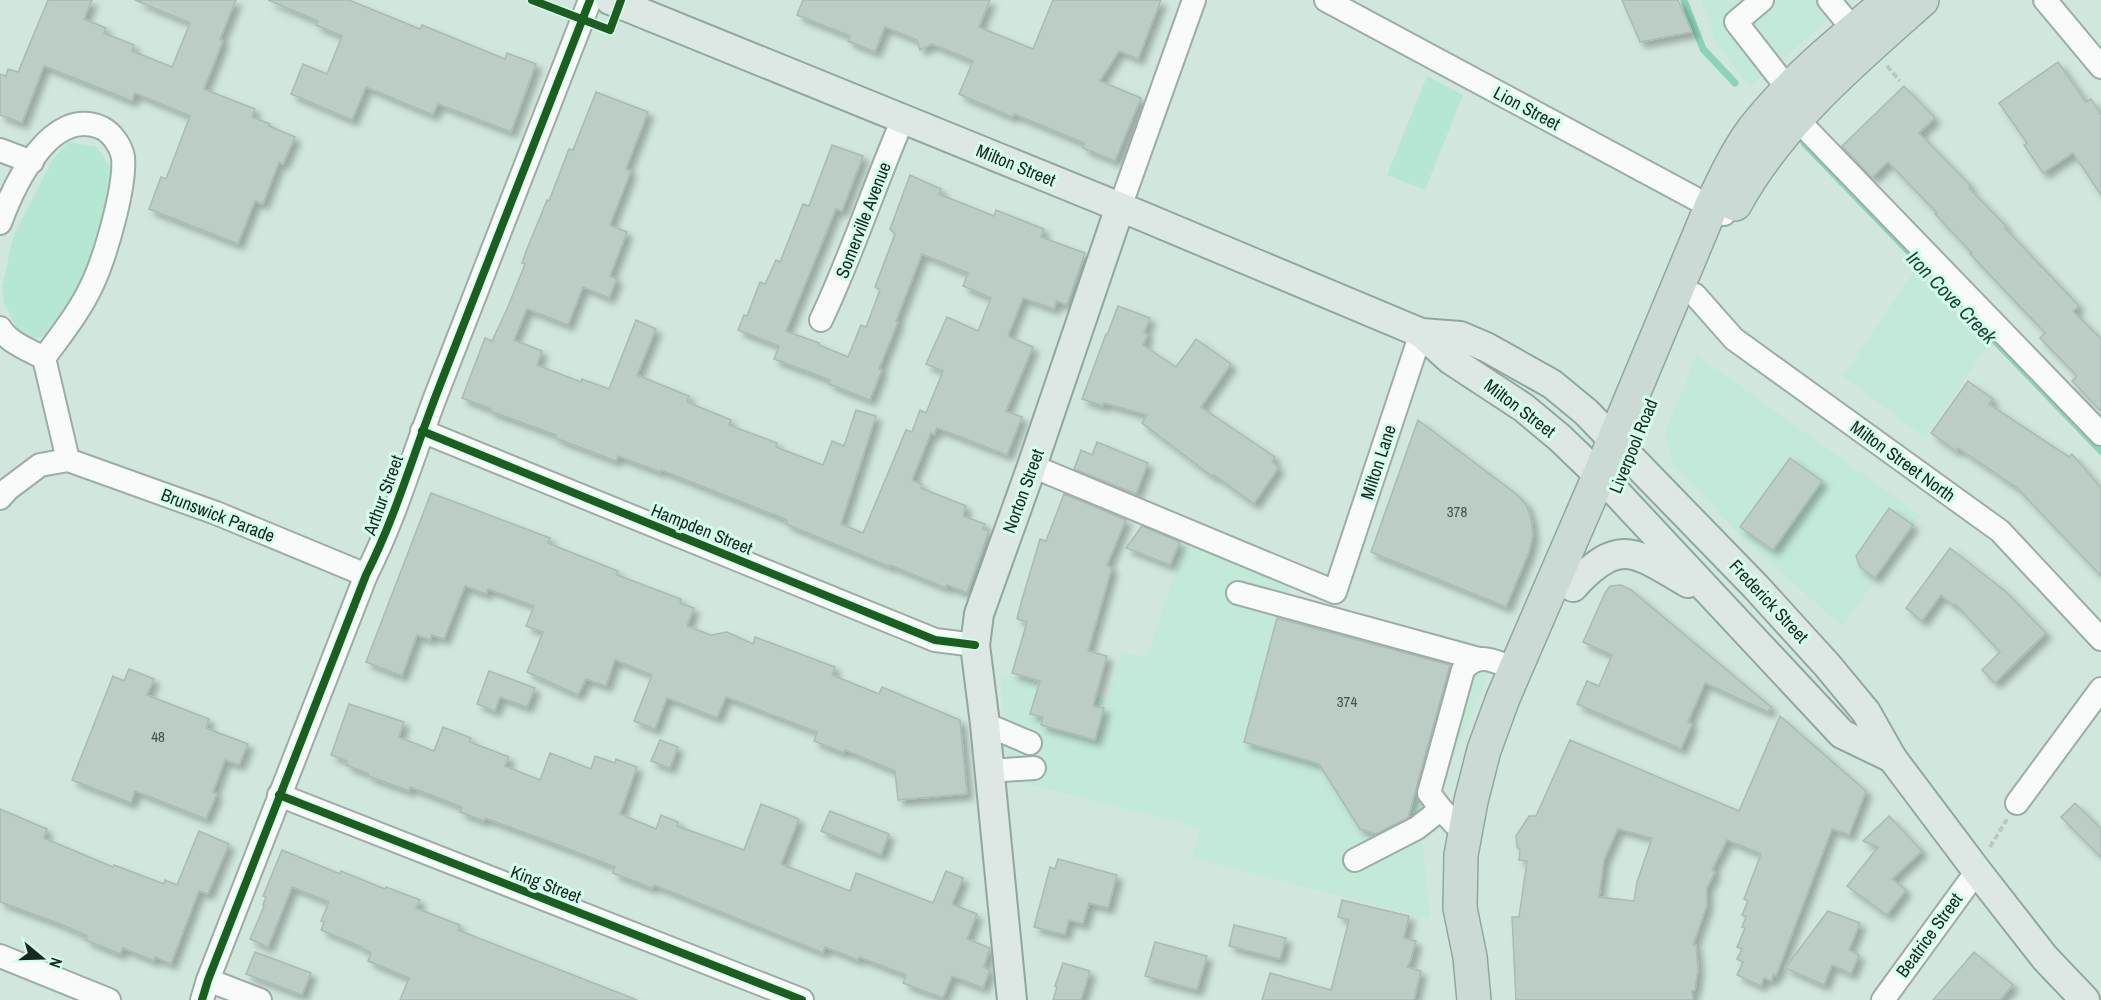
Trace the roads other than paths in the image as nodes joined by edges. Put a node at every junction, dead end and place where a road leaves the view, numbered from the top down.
1 (1194, 0) edge
2 (1326, 0) edge
3 (1762, 0) edge
4 (1828, 0) edge
5 (1890, 0) edge
6 (1922, 0) edge
7 (2045, 0) edge
8 (608, 1) edge
9 (1869, 47) junction
10 (2101, 67) edge
11 (1792, 105) junction
12 (903, 119) junction
13 (0, 150) edge
14 (32, 162) junction
15 (1120, 207) junction
16 (1719, 212) junction
17 (0, 223) edge
18 (1695, 295) junction
19 (820, 321) dead end
20 (0, 328) edge
21 (1421, 333) junction
22 (44, 358) junction
23 (422, 431) junction
24 (2101, 434) edge
25 (1621, 448) junction
26 (68, 460) junction
27 (1032, 466) junction
28 (1606, 483) junction
29 (0, 498) edge
30 (366, 575) junction
31 (1574, 587) junction
32 (1238, 592) dead end
33 (1713, 597) junction
34 (2101, 639) edge
35 (975, 645) junction
36 (1479, 659) junction
37 (1515, 669) junction
38 (2101, 689) edge
39 (986, 724) junction
40 (1030, 742) dead end
41 (1892, 758) junction
42 (1034, 768) dead end
43 (990, 771) junction
44 (279, 795) junction
45 (1435, 801) junction
46 (2017, 803) road end
47 (1465, 835) junction
48 (1983, 859) junction
49 (1355, 860) dead end
50 (0, 956) edge
51 (1470, 957) junction
52 (205, 990) edge
53 (109, 1000) edge
54 (260, 1000) edge
55 (802, 1000) edge
56 (1012, 1000) edge
57 (1474, 1000) edge
58 (1883, 1000) edge
59 (2085, 1000) edge

1 - 15 street, Norton Street
2 - 16 street, Lion Street
3 - 11 street
4 - 9 street
5 - 9 highway, Liverpool Road
6 - 9 highway, Liverpool Road
7 - 10 street
8 - 12 main road, Milton Street
8 - 23 street, Arthur Street
9 - 11 highway, Liverpool Road
11 - 16 highway, Liverpool Road
11 - 24 street
12 - 15 main road, Milton Street
12 - 19 street, Somerville Avenue
13 - 14 street
14 - 17 street
14 - 22 street
15 - 21 main road, Milton Street
15 - 27 main road, Norton Street
16 - 18 highway, Liverpool Road
16 - 25 highway, Liverpool Road
18 - 25 highway, Liverpool Road
18 - 34 street, Milton Street North
20 - 22 street
21 - 25 main road, Milton Street
21 - 27 street, Milton Lane
21 - 28 main road, Milton Street
22 - 26 street
23 - 30 street, Arthur Street
23 - 35 street, Hampden Street
25 - 28 highway, Liverpool Road
25 - 41 main road, Frederick Street
26 - 29 street
26 - 30 street, Brunswick Parade
27 - 35 main road, Norton Street
28 - 31 highway, Liverpool Road
28 - 33 main road, Frederick Street
28 - 37 highway, Liverpool Road
30 - 44 street, Arthur Street
31 - 33 main road
31 - 51 highway, Liverpool Road
32 - 36 street
33 - 41 main road, Frederick Street
35 - 39 main road, Norton Street
36 - 37 street
36 - 45 street
37 - 47 highway, Liverpool Road
38 - 46 street
39 - 40 street
39 - 43 main road, Norton Street
41 - 48 main road, Frederick Street
42 - 43 street
43 - 56 main road, Norton Street
44 - 52 street, Arthur Street
44 - 55 street, King Street
45 - 47 street
45 - 49 street
47 - 51 highway, Liverpool Road
48 - 58 street, Beatrice Street
48 - 59 main road, Frederick Street
50 - 53 street
51 - 57 highway, Liverpool Road
52 - 54 street

